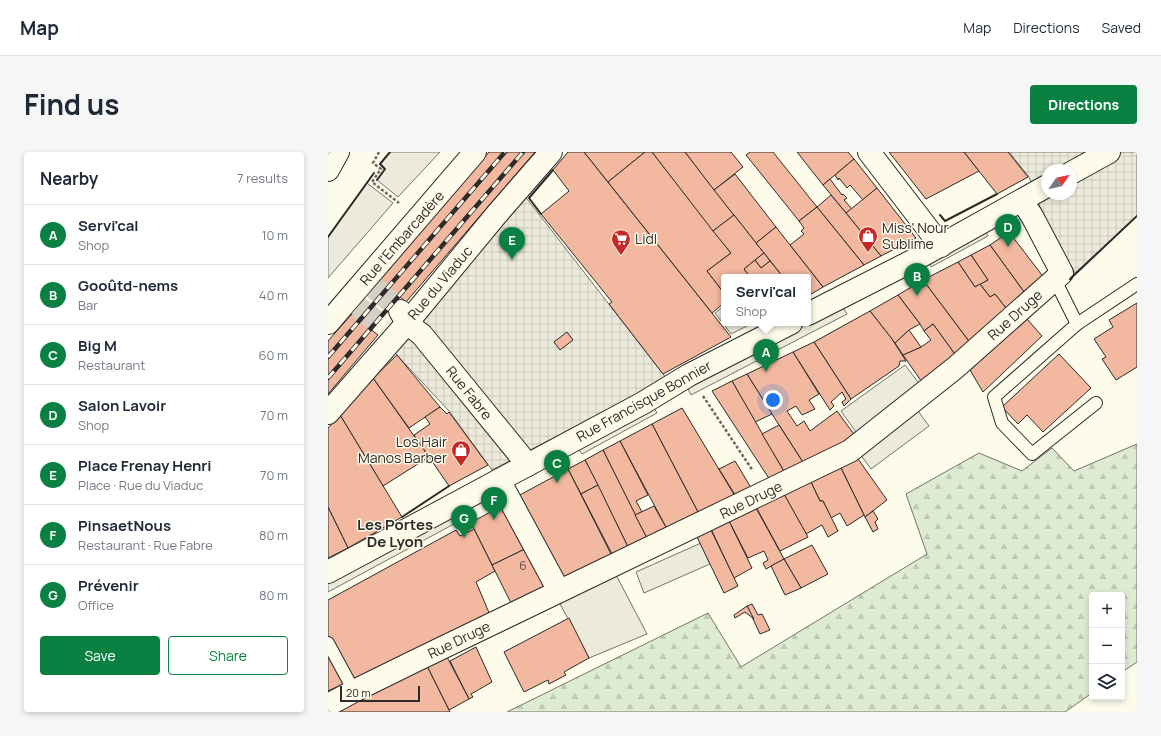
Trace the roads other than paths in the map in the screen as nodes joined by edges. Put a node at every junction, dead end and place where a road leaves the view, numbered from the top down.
1 (338, 152) edge
2 (475, 152) edge
3 (551, 152) edge
4 (869, 152) edge
5 (1109, 152) edge
6 (328, 170) edge
7 (1077, 170) edge
8 (1041, 190) edge
9 (1022, 201) junction
10 (941, 246) junction
11 (1054, 280) junction
12 (1137, 284) edge
13 (811, 312) edge
14 (403, 316) junction
15 (328, 323) edge
16 (1077, 324) junction
17 (385, 327) dead end
18 (768, 328) edge
19 (1096, 403) dead end
20 (328, 413) edge
21 (528, 465) junction
22 (499, 480) junction
23 (328, 572) edge
24 (559, 591) junction
25 (328, 643) edge
26 (354, 691) junction
27 (328, 705) edge

1 - 6 street
2 - 15 street, Rue l'Embarcadère
3 - 14 street, Rue du Viaduc
4 - 10 street
5 - 7 street
8 - 9 street
9 - 10 street
9 - 11 street, Rue Druge
10 - 13 street
11 - 16 lane
11 - 24 street, Rue Druge
12 - 16 lane
14 - 17 street
14 - 20 street, Rue du Viaduc
14 - 21 street, Rue Fabre
16 - 19 lane
18 - 21 street, Rue Francisque Bonnier
21 - 22 street, Rue Francisque Bonnier
22 - 23 street, Rue Francisque Bonnier
22 - 24 street
24 - 26 street, Rue Druge
25 - 26 lane
26 - 27 street, Rue Druge

